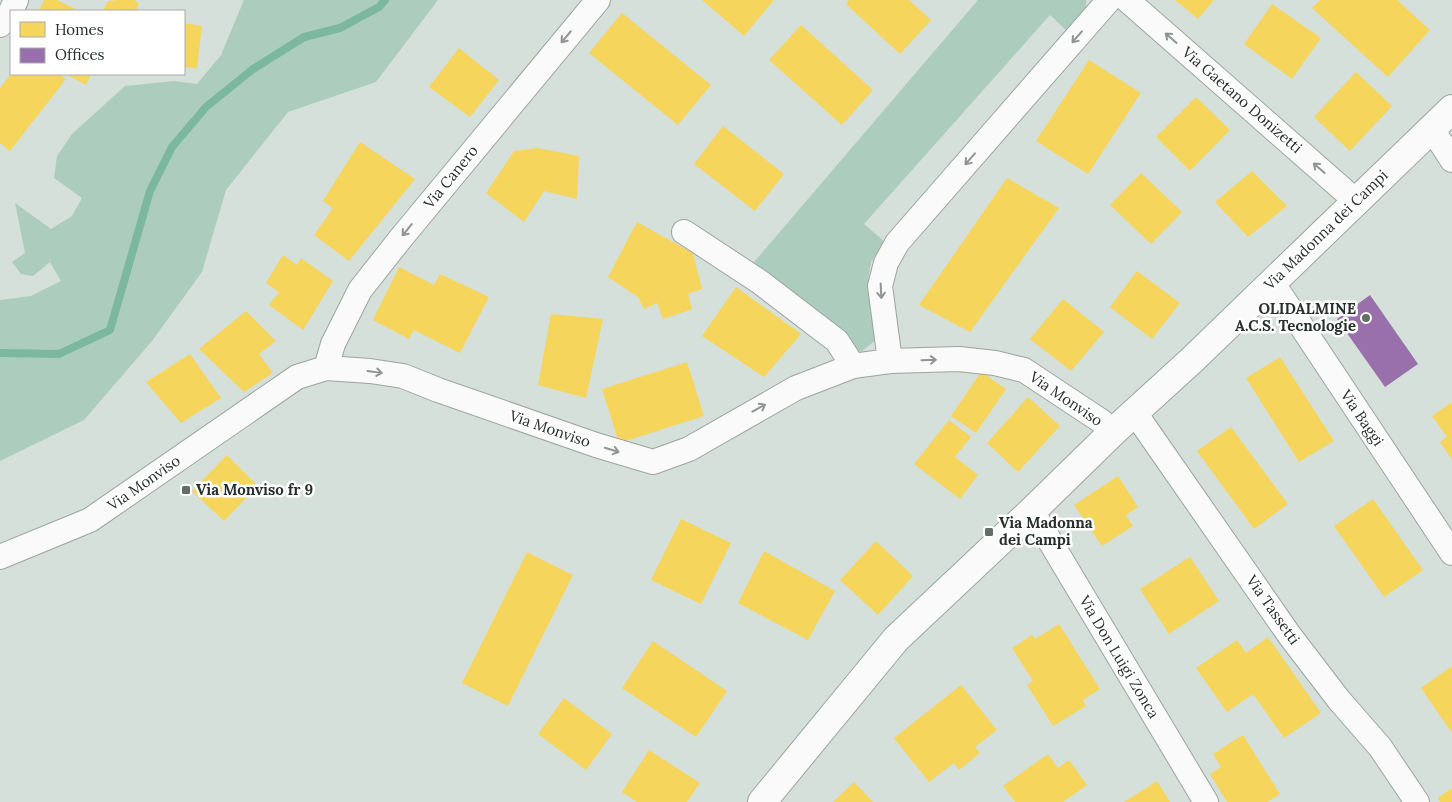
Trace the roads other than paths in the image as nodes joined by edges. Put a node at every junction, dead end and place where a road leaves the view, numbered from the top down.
1 (598, 0) edge
2 (1109, 0) edge
3 (1127, 0) edge
4 (10, 13) edge
5 (0, 25) edge
6 (1452, 109) edge
7 (1432, 129) junction
8 (1452, 160) edge
9 (1356, 201) junction
10 (684, 232) dead end
11 (1272, 282) junction
12 (890, 362) junction
13 (853, 366) junction
14 (326, 368) junction
15 (1135, 413) junction
16 (1113, 432) junction
17 (1032, 511) junction
18 (1452, 553) edge
19 (1, 563) edge
20 (762, 802) edge
21 (1206, 802) edge
22 (1417, 802) edge

1 -> 14 street, Via Canero
2 -> 12 street
9 -> 3 street, Via Gaetano Donizetti
4 - 5 street
6 - 7 street, Via Madonna dei Campi
7 - 8 street
7 - 9 street, Via Madonna dei Campi
9 - 11 street, Via Madonna dei Campi
10 - 13 street
11 - 15 street, Via Madonna dei Campi
11 - 18 street, Via Baggi
12 - 13 street, Via Monviso
12 -> 16 street, Via Monviso
14 -> 13 street, Via Monviso
14 - 19 street, Via Monviso
15 - 16 street, Via Madonna dei Campi
15 - 22 street, Via Tassetti
16 - 17 street, Via Madonna dei Campi
17 - 20 street, Via Madonna dei Campi
17 - 21 street, Via Don Luigi Zonca

